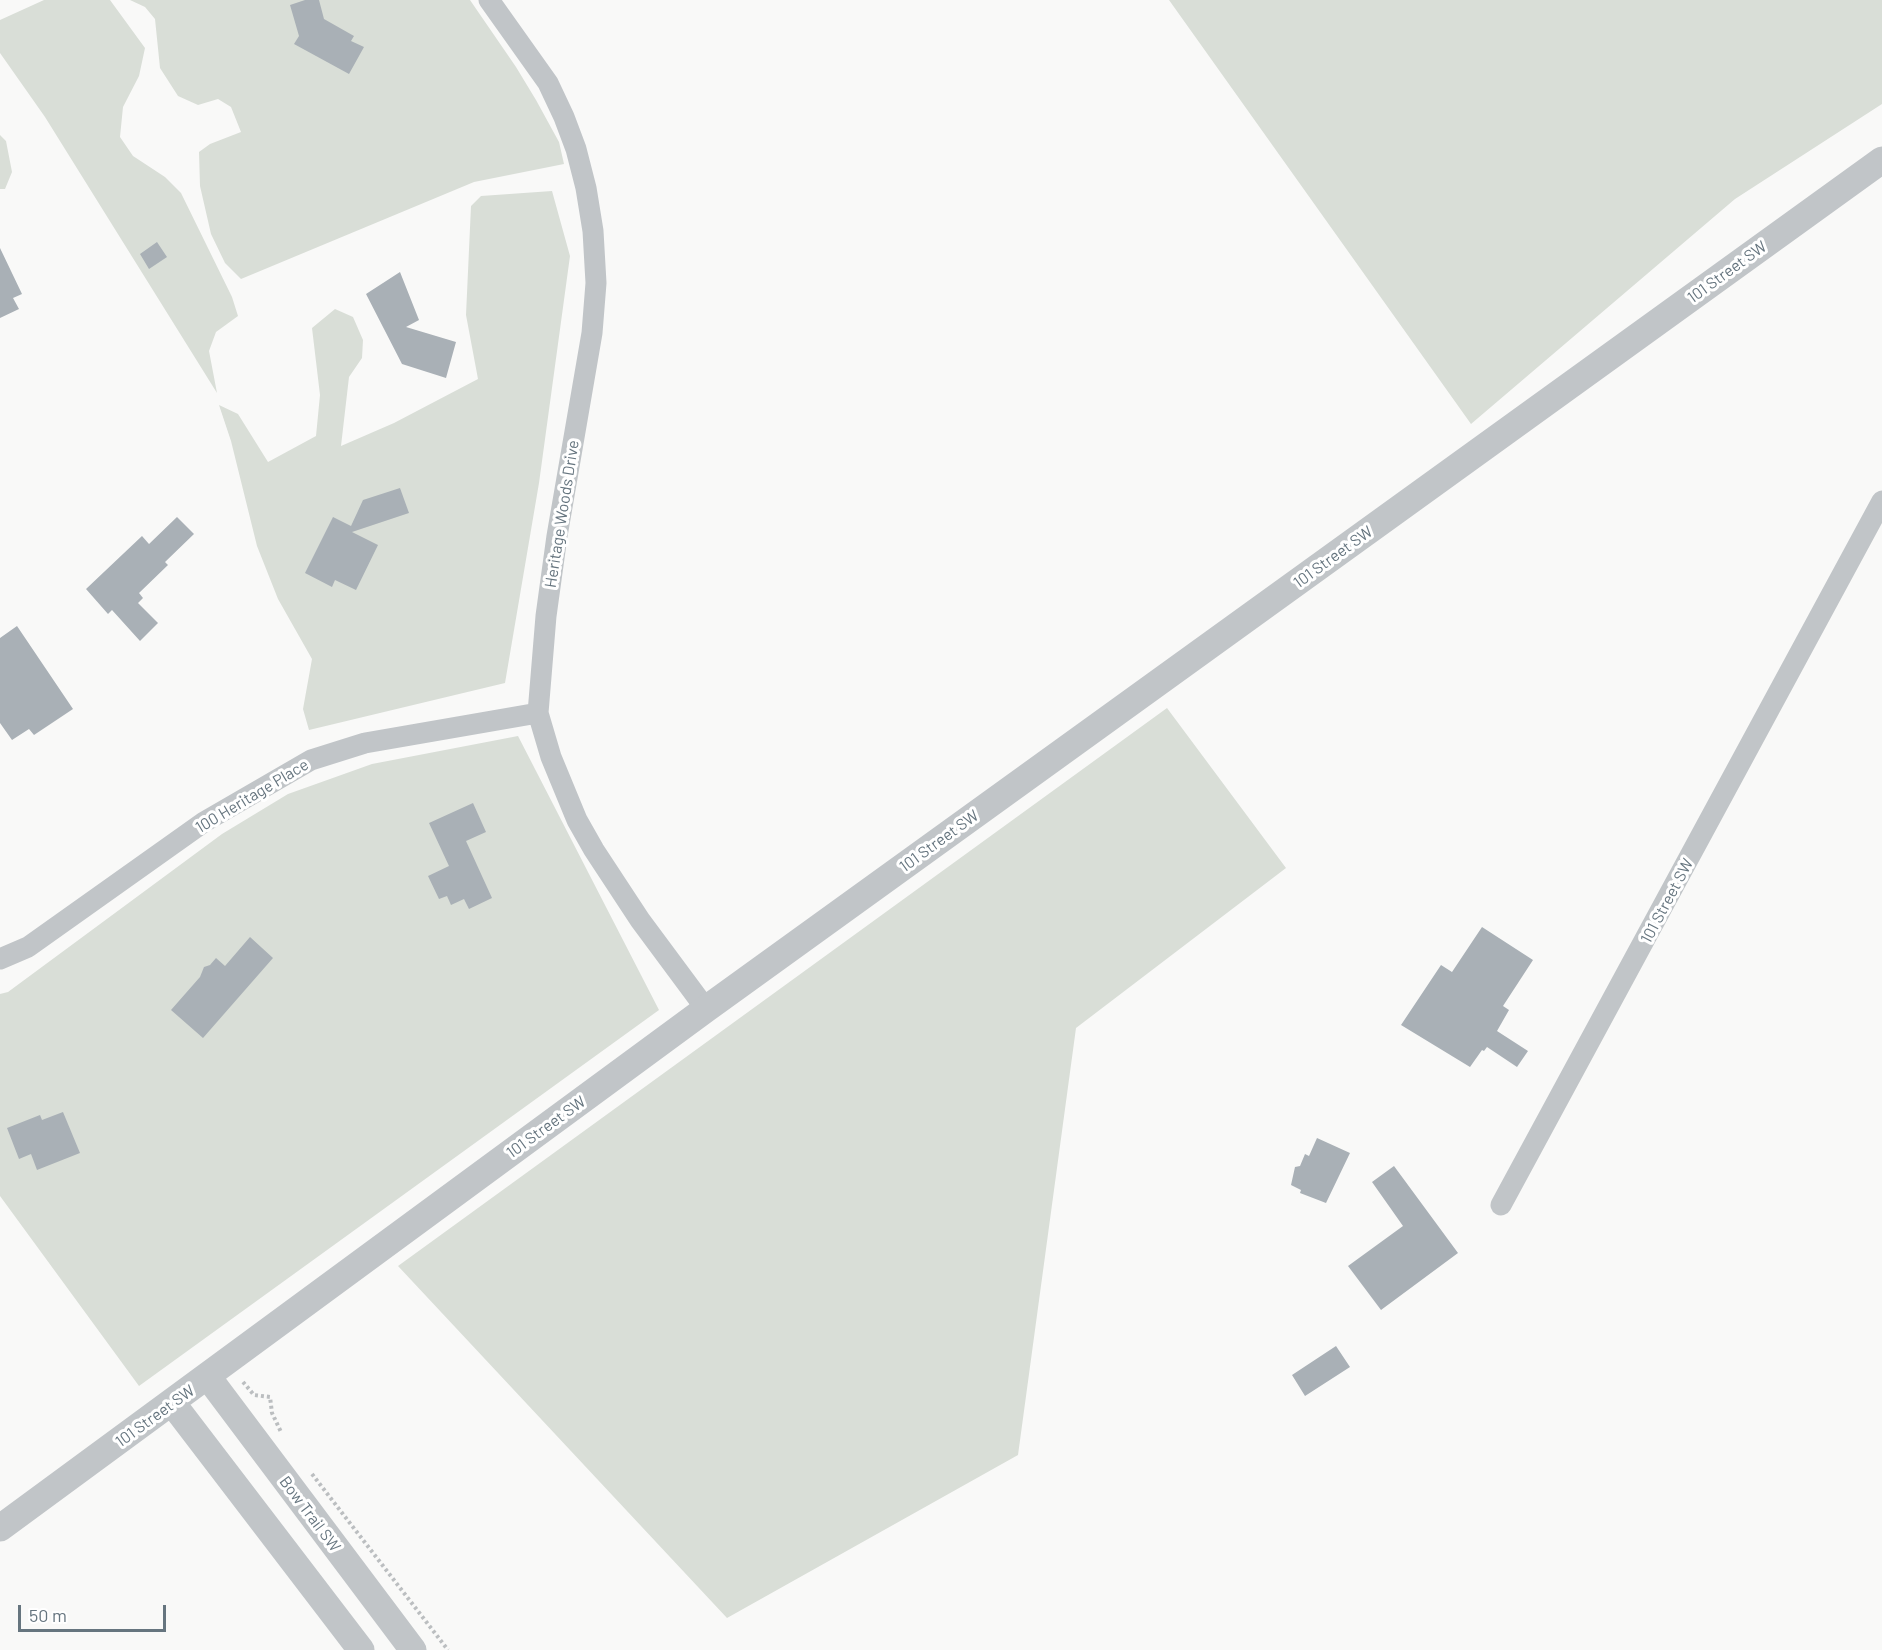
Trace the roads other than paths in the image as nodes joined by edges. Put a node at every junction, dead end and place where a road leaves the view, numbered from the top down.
1 (489, 0) edge
2 (1882, 160) edge
3 (1882, 501) edge
4 (538, 712) junction
5 (0, 959) edge
6 (706, 1009) junction
7 (1501, 1205) dead end
8 (218, 1370) junction
9 (173, 1404) junction
10 (0, 1528) edge
11 (361, 1650) edge
12 (413, 1650) edge

1 - 4 street, Heritage Woods Drive
2 - 6 street, 101 Street SW
3 - 7 street, 101 Street SW
4 - 5 street, 100 Heritage Place
4 - 6 street, Heritage Woods Drive
6 - 8 street, 101 Street SW
8 - 9 street, 101 Street SW
8 - 12 street, Bow Trail SW
9 - 10 street, 101 Street SW
9 - 11 street

